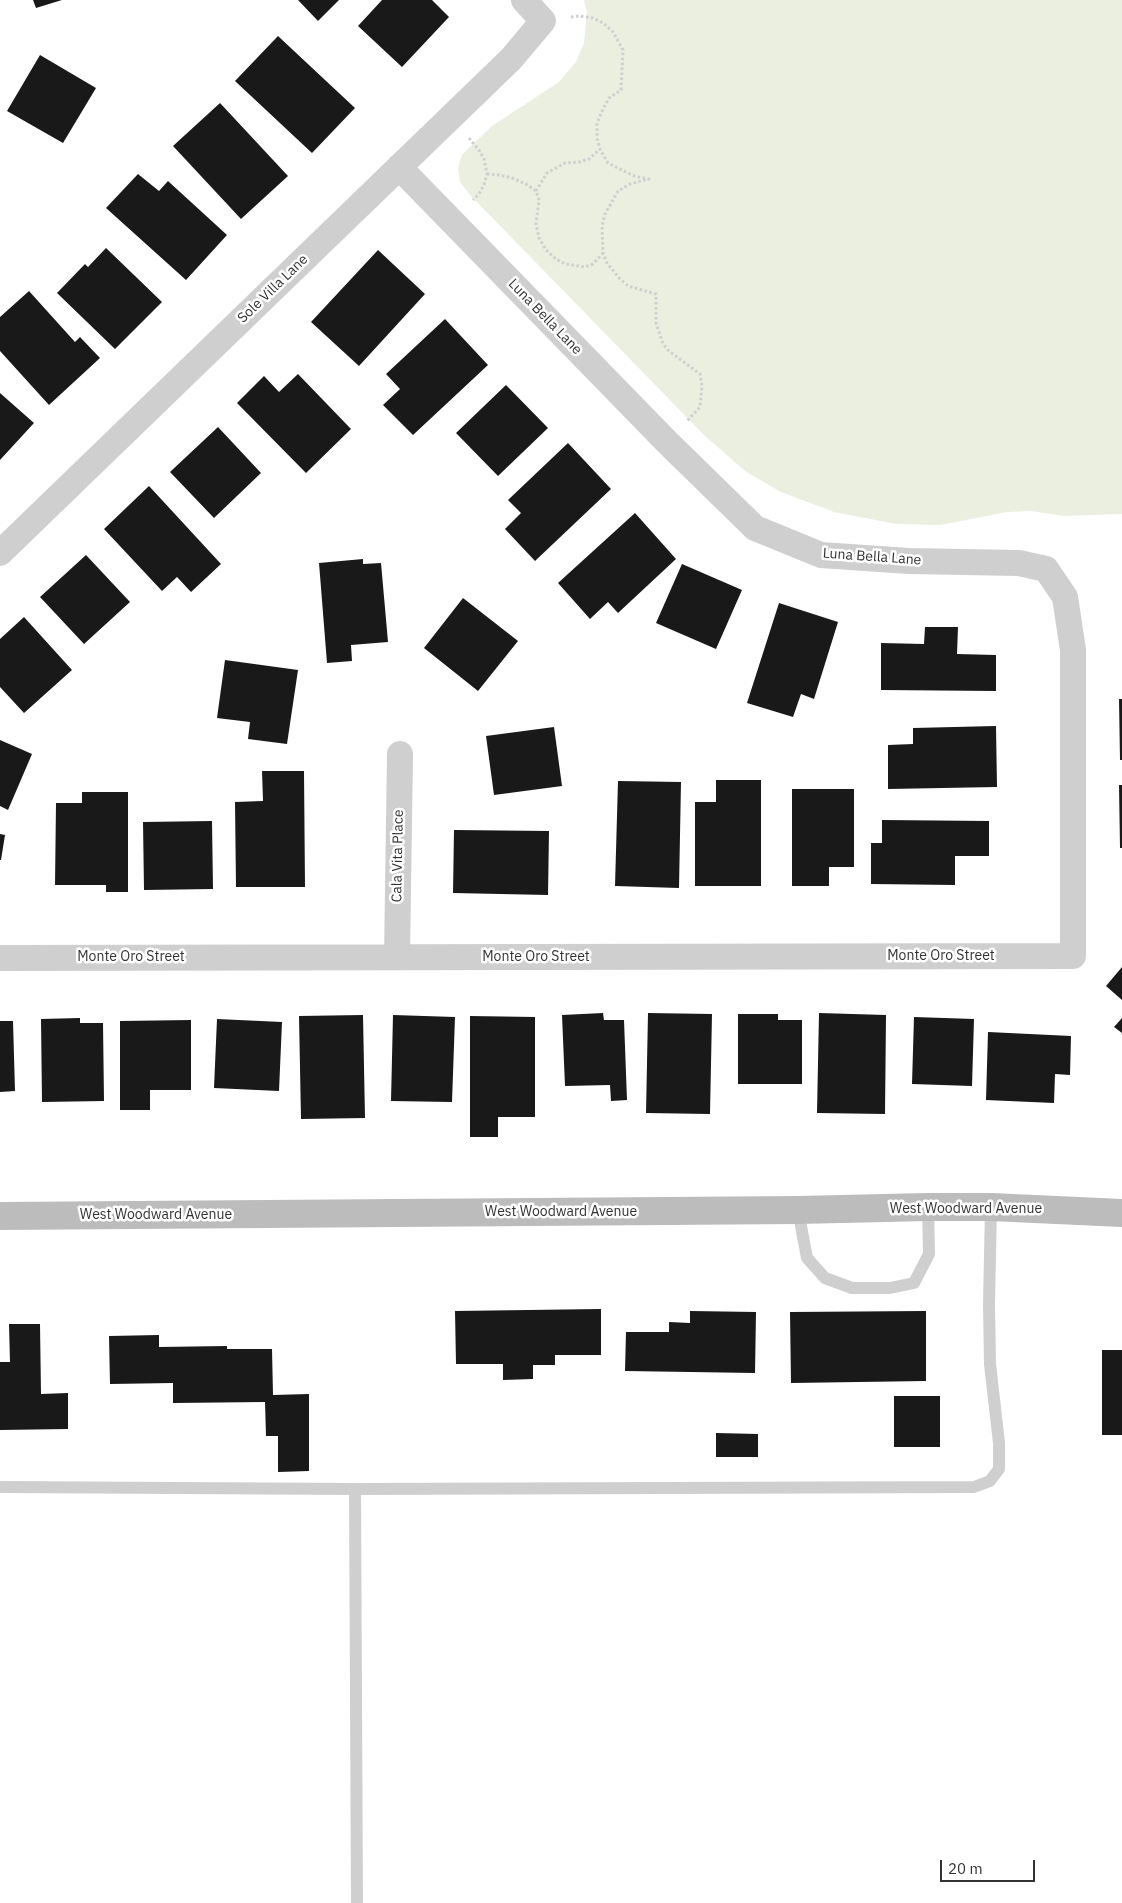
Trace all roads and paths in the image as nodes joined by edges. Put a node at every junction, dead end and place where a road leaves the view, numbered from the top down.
1 (524, 0) edge
2 (543, 21) junction
3 (469, 138) dead end
4 (600, 149) junction
5 (399, 167) junction
6 (487, 174) junction
7 (536, 191) junction
8 (469, 204) dead end
9 (603, 253) junction
10 (667, 442) junction
11 (0, 553) edge
12 (400, 754) dead end
13 (1073, 956) joint
14 (397, 957) junction
15 (0, 958) edge
16 (928, 1207) junction
17 (991, 1207) junction
18 (798, 1210) junction
19 (1122, 1213) edge
20 (0, 1216) edge
21 (0, 1487) edge
22 (356, 1489) junction
23 (357, 1903) edge

1 - 2 street
2 - 4 path
2 - 5 street, Sole Villa Lane
3 - 6 path
4 - 7 path
4 - 9 path
5 - 10 street, Luna Bella Lane
5 - 11 street, Sole Villa Lane
6 - 7 path
6 - 8 path
7 - 9 path
9 - 10 path
10 - 13 street, Luna Bella Lane
12 - 14 street, Cala Vita Place
13 - 14 street, Monte Oro Street
14 - 15 street, Monte Oro Street
16 - 17 street, West Woodward Avenue
16 - 18 street, West Woodward Avenue
16 - 18 lane
17 - 19 street, West Woodward Avenue
17 - 22 lane
18 - 20 street, West Woodward Avenue
21 - 22 lane
22 - 23 lane

